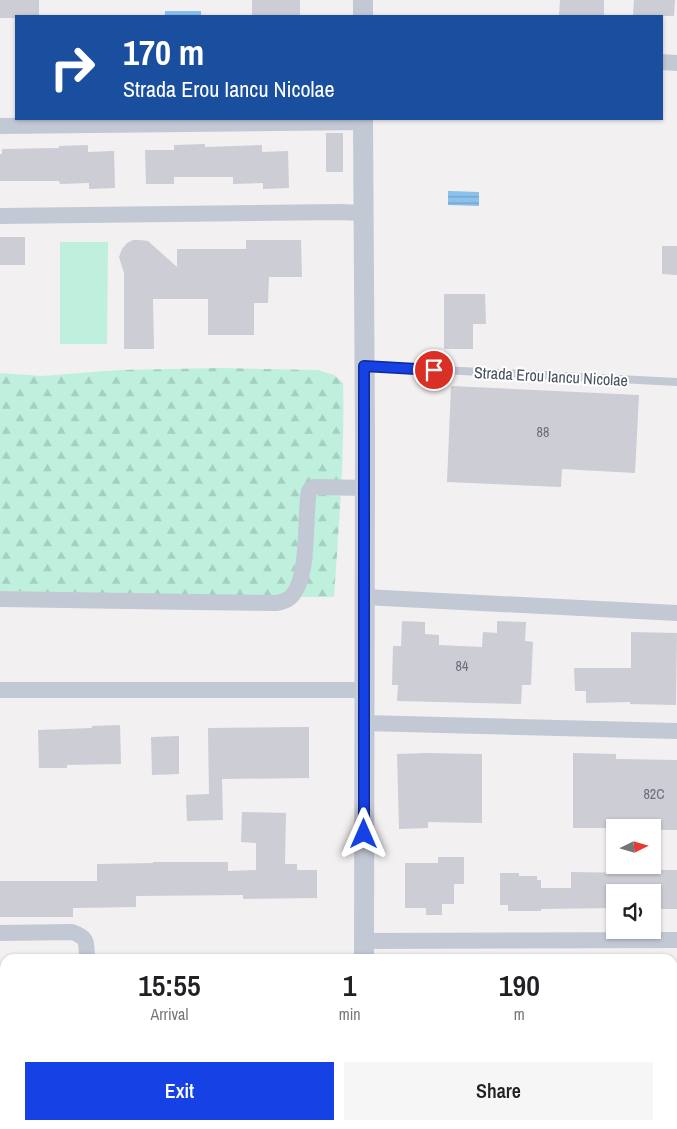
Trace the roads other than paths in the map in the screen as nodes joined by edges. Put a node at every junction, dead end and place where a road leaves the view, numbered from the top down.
1 (363, 0) edge
2 (363, 15) edge
3 (663, 62) edge
4 (677, 62) edge
5 (363, 121) edge
6 (0, 126) edge
7 (364, 212) junction
8 (0, 216) edge
9 (364, 366) junction
10 (677, 382) edge
11 (364, 488) junction
12 (364, 597) junction
13 (0, 599) edge
14 (677, 613) edge
15 (0, 690) edge
16 (364, 690) junction
17 (364, 724) junction
18 (677, 731) edge
19 (0, 933) edge
20 (677, 940) edge
21 (364, 950) edge
22 (87, 954) edge

1 - 2 street
3 - 4 street
5 - 6 street
5 - 7 street
7 - 8 street
7 - 9 street
9 - 10 lane, Strada Erou Iancu Nicolae
9 - 11 street
11 - 12 street
11 - 13 street
12 - 14 street
12 - 16 street
15 - 16 street
16 - 17 street
17 - 18 street
17 - 21 street
19 - 22 street
20 - 21 street

